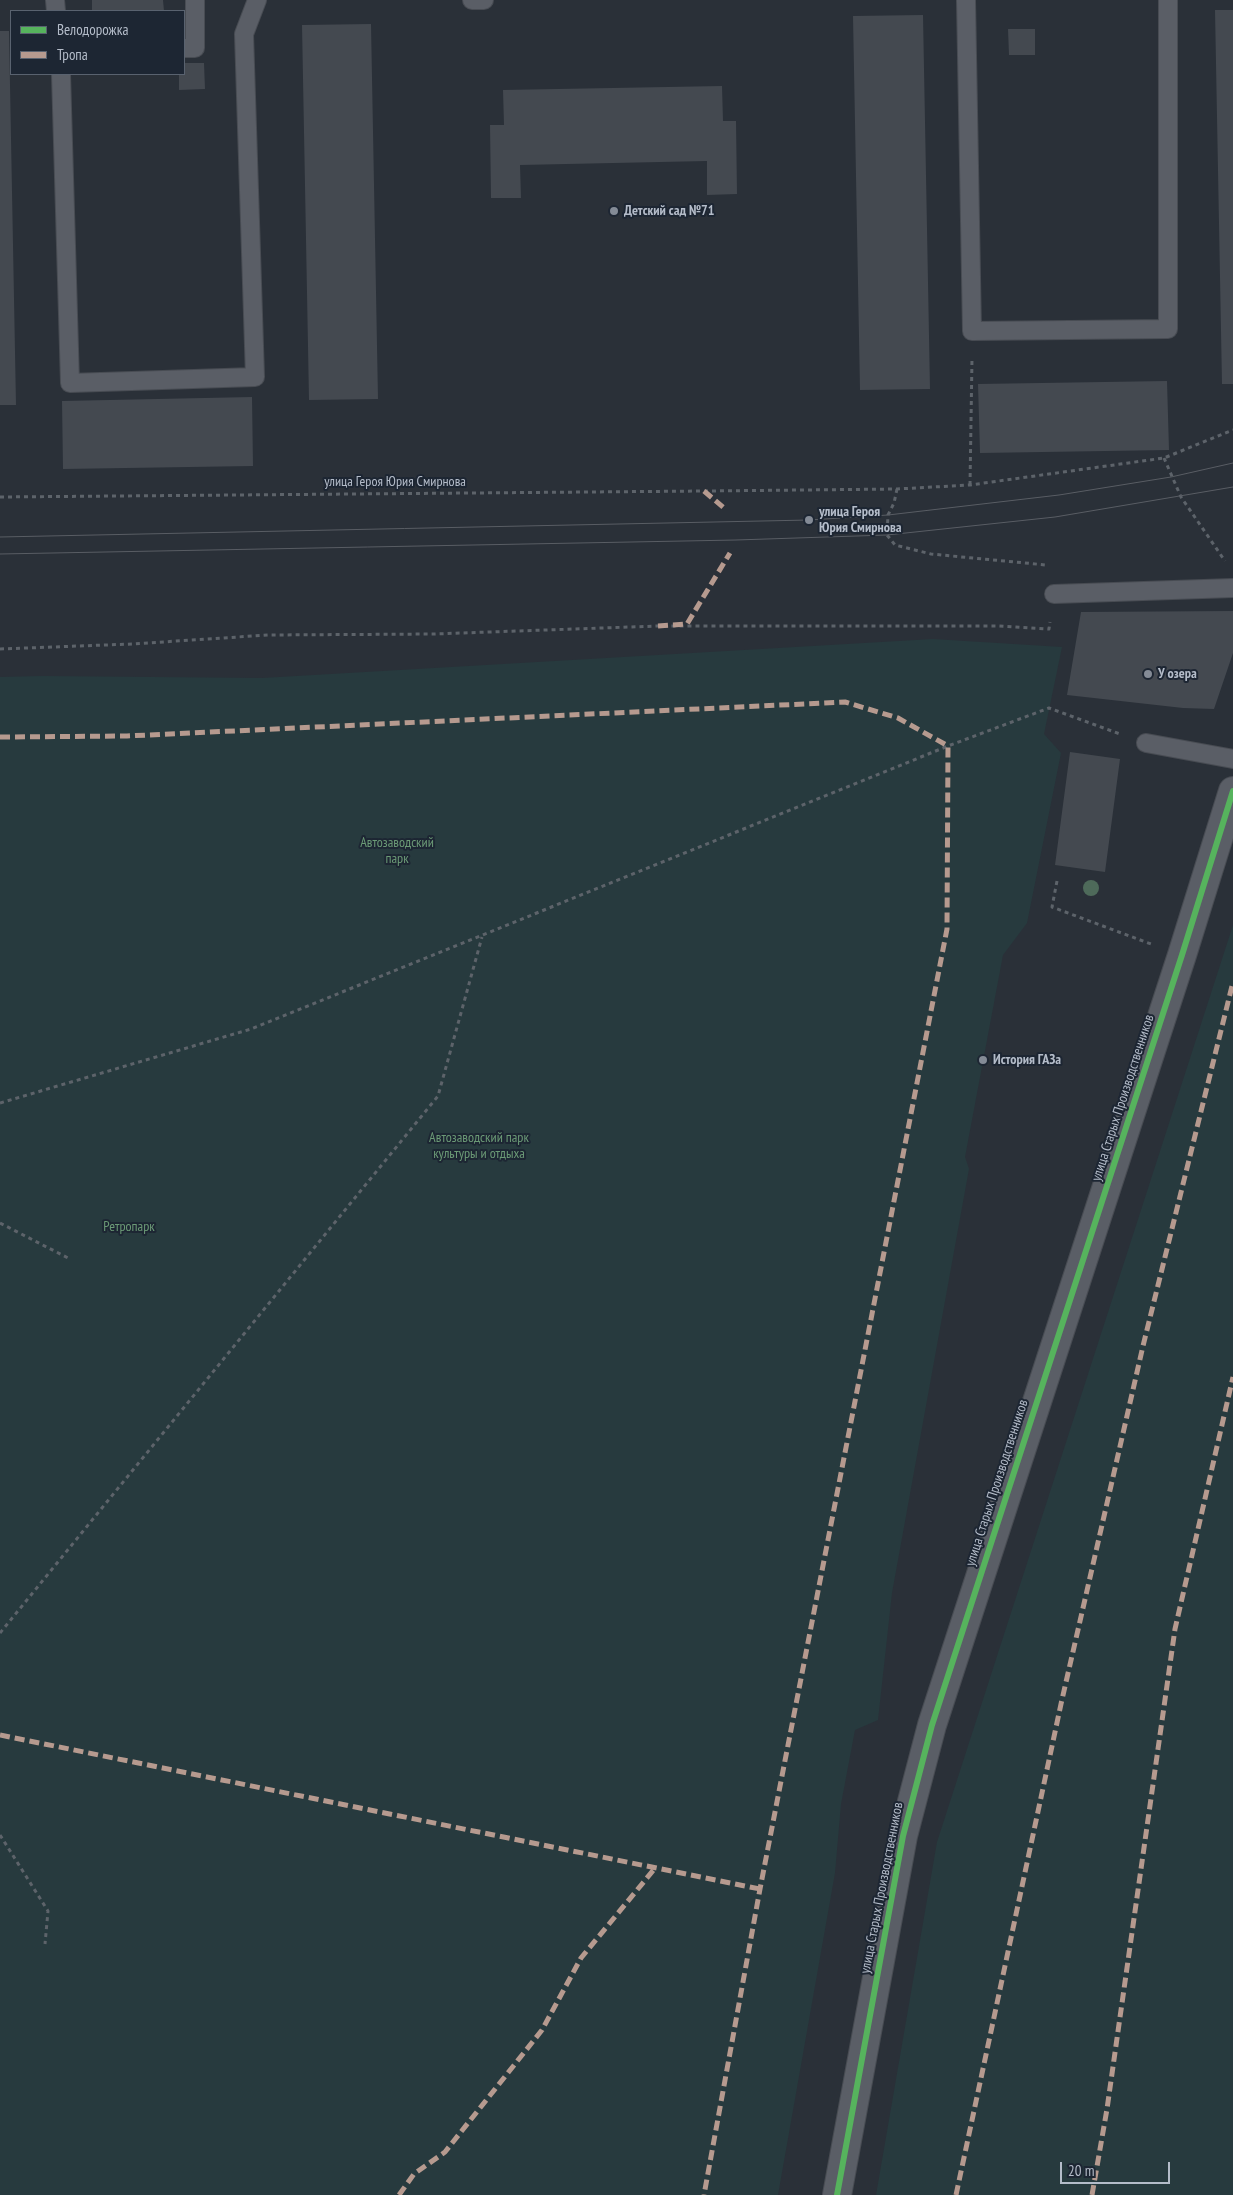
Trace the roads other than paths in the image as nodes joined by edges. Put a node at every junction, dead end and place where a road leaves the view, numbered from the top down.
1 (195, 0) edge
2 (257, 0) edge
3 (472, 0) edge
4 (484, 0) edge
5 (966, 0) edge
6 (1168, 0) edge
7 (185, 48) edge
8 (60, 75) edge
9 (1233, 588) edge
10 (1054, 594) road end
11 (1146, 743) road end
12 (1233, 759) edge
13 (1233, 791) edge
14 (837, 2195) edge

1 - 7 lane
2 - 8 lane
3 - 4 lane
5 - 6 lane
9 - 10 lane
11 - 12 lane
13 - 14 street, улица Старых Производственников

